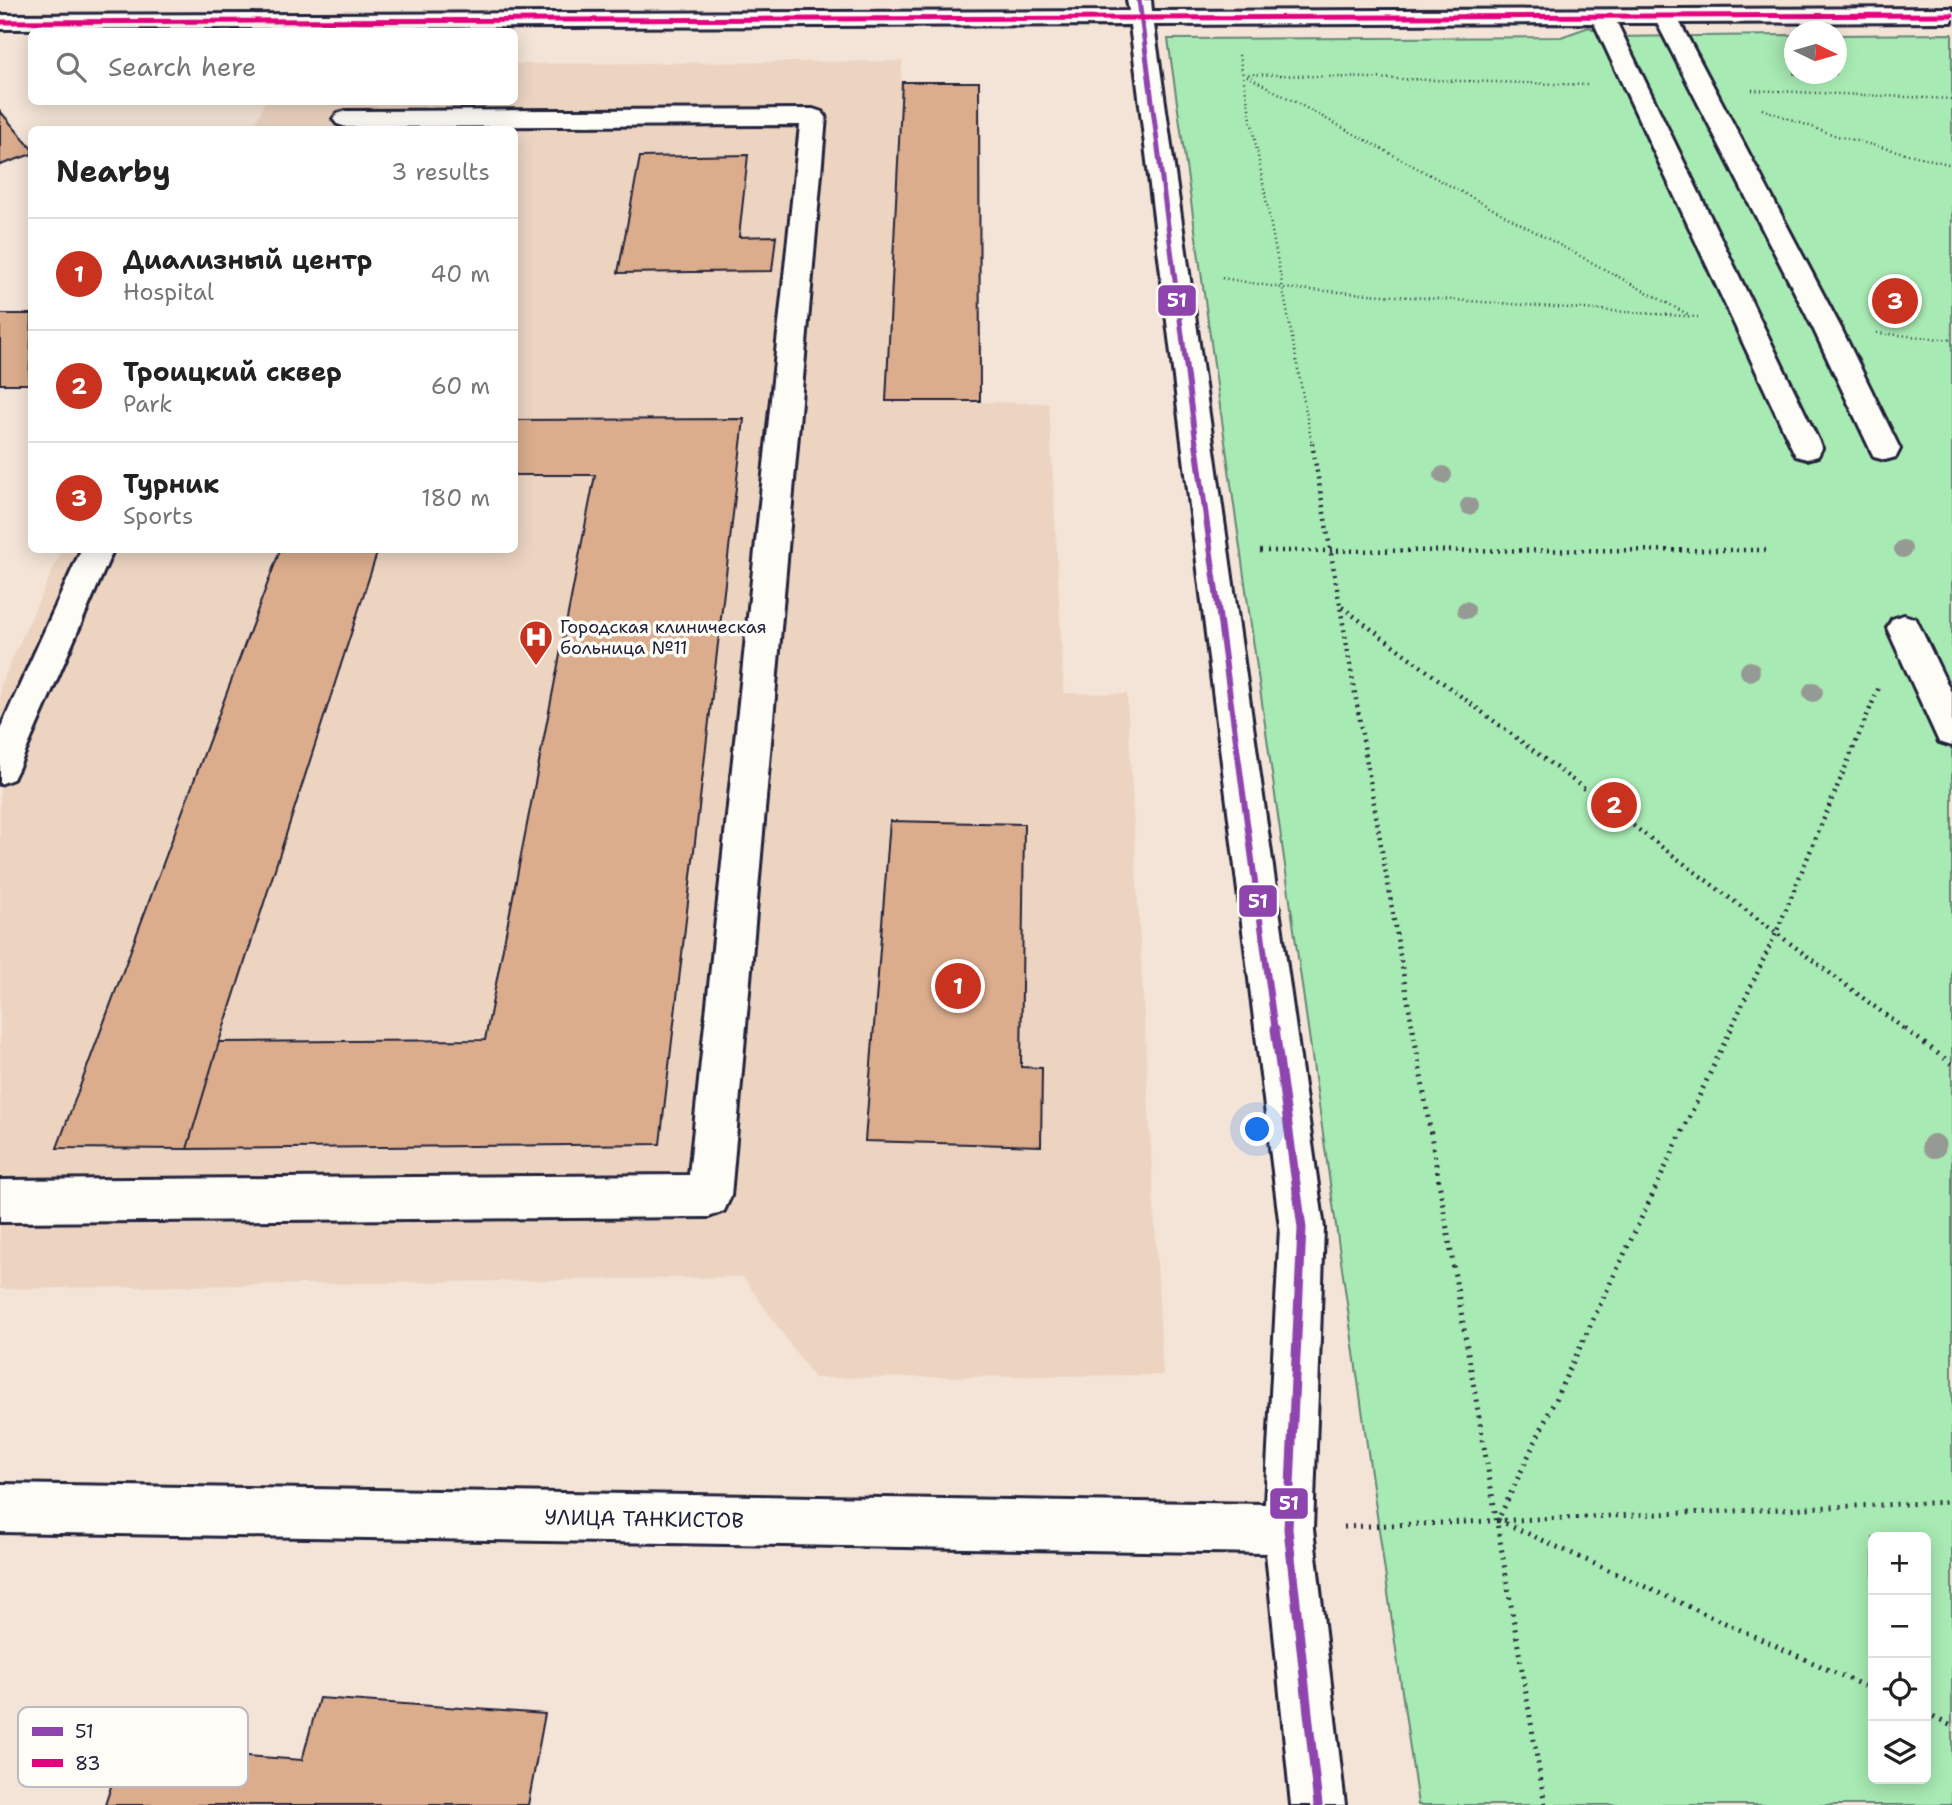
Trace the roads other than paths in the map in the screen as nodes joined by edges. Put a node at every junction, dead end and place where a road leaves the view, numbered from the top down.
1 (1140, 8) edge
2 (268, 10) edge
3 (1952, 15) edge
4 (1602, 16) junction
5 (1665, 16) junction
6 (0, 22) edge
7 (384, 25) edge
8 (345, 117) edge
9 (1807, 448) dead end
10 (1885, 449) dead end
11 (96, 553) edge
12 (1904, 628) road end
13 (1952, 732) edge
14 (0, 769) edge
15 (0, 1202) edge
16 (0, 1508) edge
17 (1288, 1529) junction
18 (1318, 1805) edge

1 - 4 street
1 - 7 street
1 - 17 street
2 - 6 street
2 - 7 street
3 - 5 street
4 - 5 street
4 - 9 street
5 - 10 street
8 - 15 street
11 - 14 street
12 - 13 street
16 - 17 street, УЛИЦА ТАНКИСТОВ
17 - 18 street

